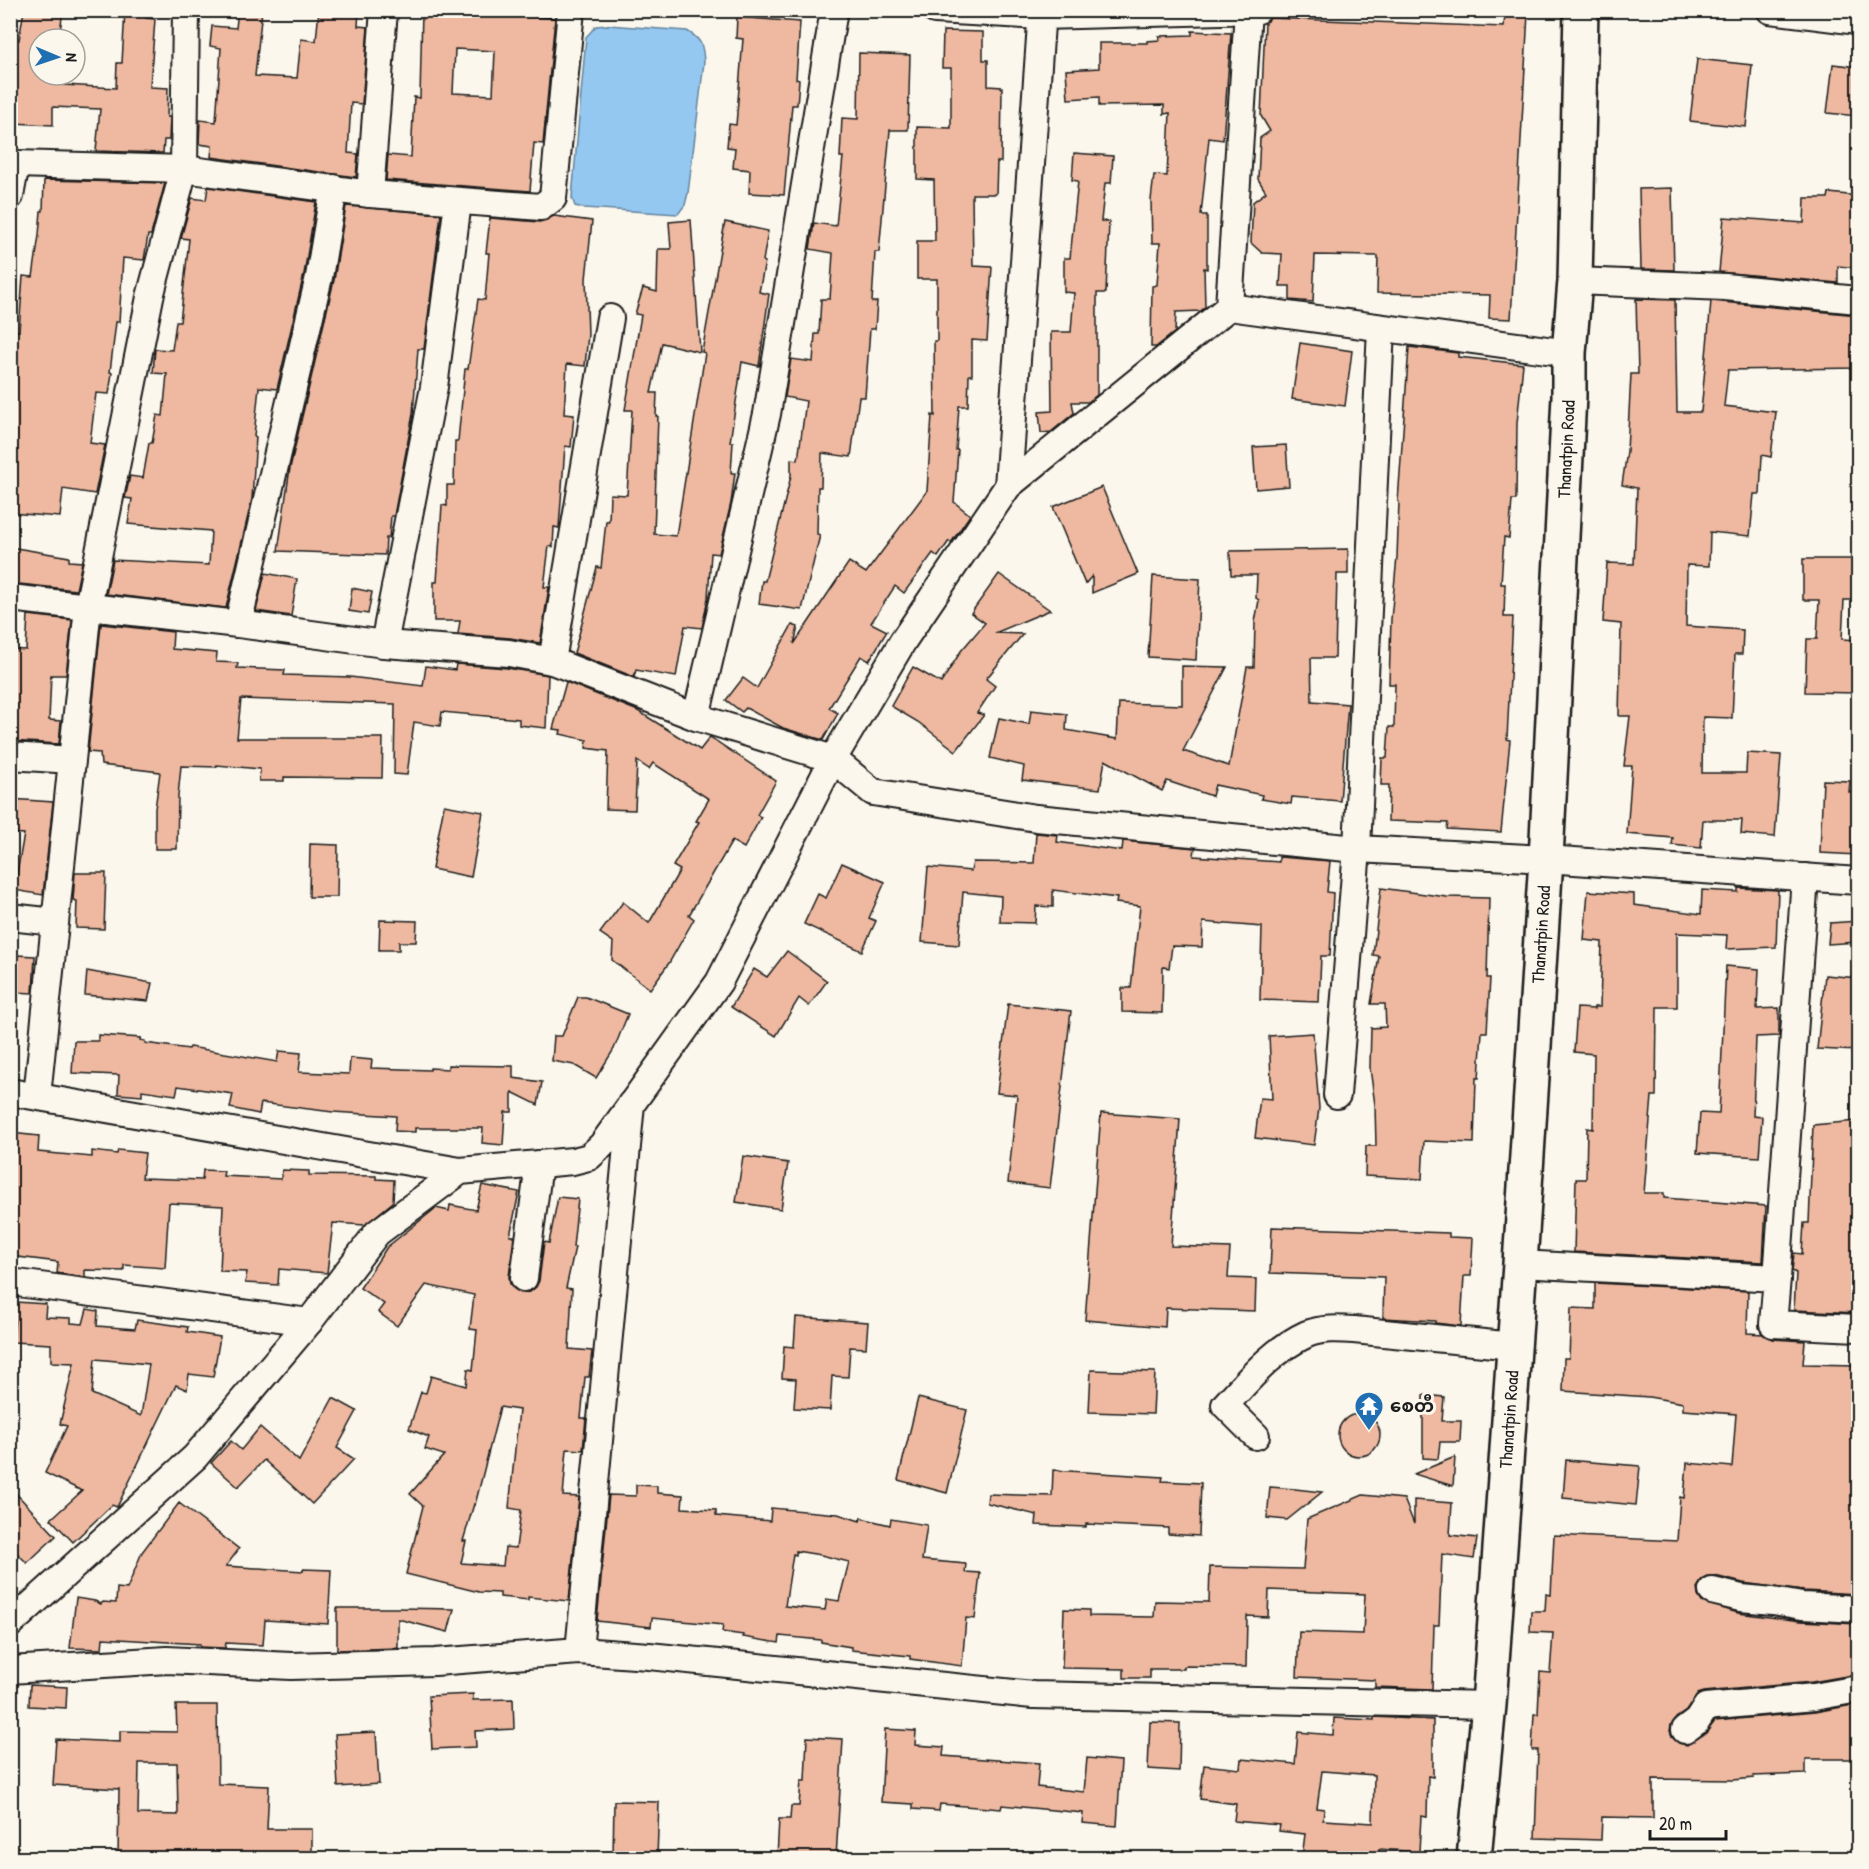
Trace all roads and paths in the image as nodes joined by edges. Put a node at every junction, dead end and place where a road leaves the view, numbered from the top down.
1 (186, 10) edge
2 (384, 10) edge
3 (571, 10) edge
4 (834, 10) edge
5 (935, 10) edge
6 (1258, 10) edge
7 (1581, 10) edge
8 (1770, 10) edge
9 (1248, 11) edge
10 (1042, 13) edge
11 (1858, 21) edge
12 (13, 164) edge
13 (184, 169) junction
14 (334, 188) junction
15 (370, 194) junction
16 (10, 196) edge
17 (458, 201) junction
18 (1575, 281) junction
19 (1858, 300) edge
20 (1229, 307) junction
21 (610, 318) dead end
22 (1381, 328) junction
23 (1569, 353) junction
24 (1008, 486) junction
25 (10, 598) edge
26 (88, 608) junction
27 (238, 624) junction
28 (384, 644) junction
29 (552, 661) junction
30 (696, 717) junction
31 (10, 756) edge
32 (833, 759) junction
33 (72, 760) junction
34 (1357, 849) junction
35 (1545, 859) junction
36 (1805, 877) junction
37 (1858, 881) edge
38 (10, 917) edge
39 (55, 922) junction
40 (10, 1092) edge
41 (1336, 1095) dead end
42 (37, 1096) junction
43 (631, 1104) junction
44 (539, 1164) junction
45 (460, 1171) junction
46 (1520, 1264) junction
47 (524, 1278) dead end
48 (1777, 1278) junction
49 (10, 1282) edge
50 (309, 1322) junction
51 (1858, 1328) edge
52 (1514, 1346) junction
53 (1256, 1436) dead end
54 (1712, 1591) dead end
55 (1858, 1609) edge
56 (10, 1624) edge
57 (579, 1651) junction
58 (10, 1670) edge
59 (1858, 1689) edge
60 (1489, 1705) junction
61 (1685, 1730) dead end
62 (1474, 1858) edge

1 - 13 street
2 - 15 street
3 - 17 street
4 - 30 street
5 - 10 street
6 - 9 street
7 - 18 main road, Thanatpin Road
8 - 11 street
9 - 10 street
9 - 20 street
10 - 24 street
12 - 13 street
12 - 16 street
13 - 14 street
13 - 26 street
14 - 15 street
14 - 27 street
15 - 17 street
17 - 28 street
18 - 19 street
18 - 23 main road, Thanatpin Road
20 - 22 street
20 - 24 street
21 - 29 street
22 - 23 street
22 - 34 street
23 - 35 main road, Thanatpin Road
24 - 32 street
25 - 26 street
26 - 27 street
26 - 33 street
27 - 28 street
28 - 29 street
29 - 30 street
30 - 32 street
31 - 33 street
32 - 34 street
32 - 43 street
33 - 39 street
34 - 35 street
34 - 41 street
35 - 36 street
35 - 46 main road, Thanatpin Road
36 - 37 street
36 - 48 street
38 - 39 street
39 - 42 street
40 - 42 street
42 - 45 street
43 - 44 street
43 - 57 street
44 - 45 street
44 - 47 street
45 - 50 street
46 - 48 street
46 - 52 main road, Thanatpin Road
48 - 51 street
49 - 50 street
50 - 56 street
52 - 53 street
52 - 60 main road, Thanatpin Road
54 - 55 street
57 - 58 street
57 - 60 street
59 - 61 street
60 - 62 main road, Thanatpin Road

